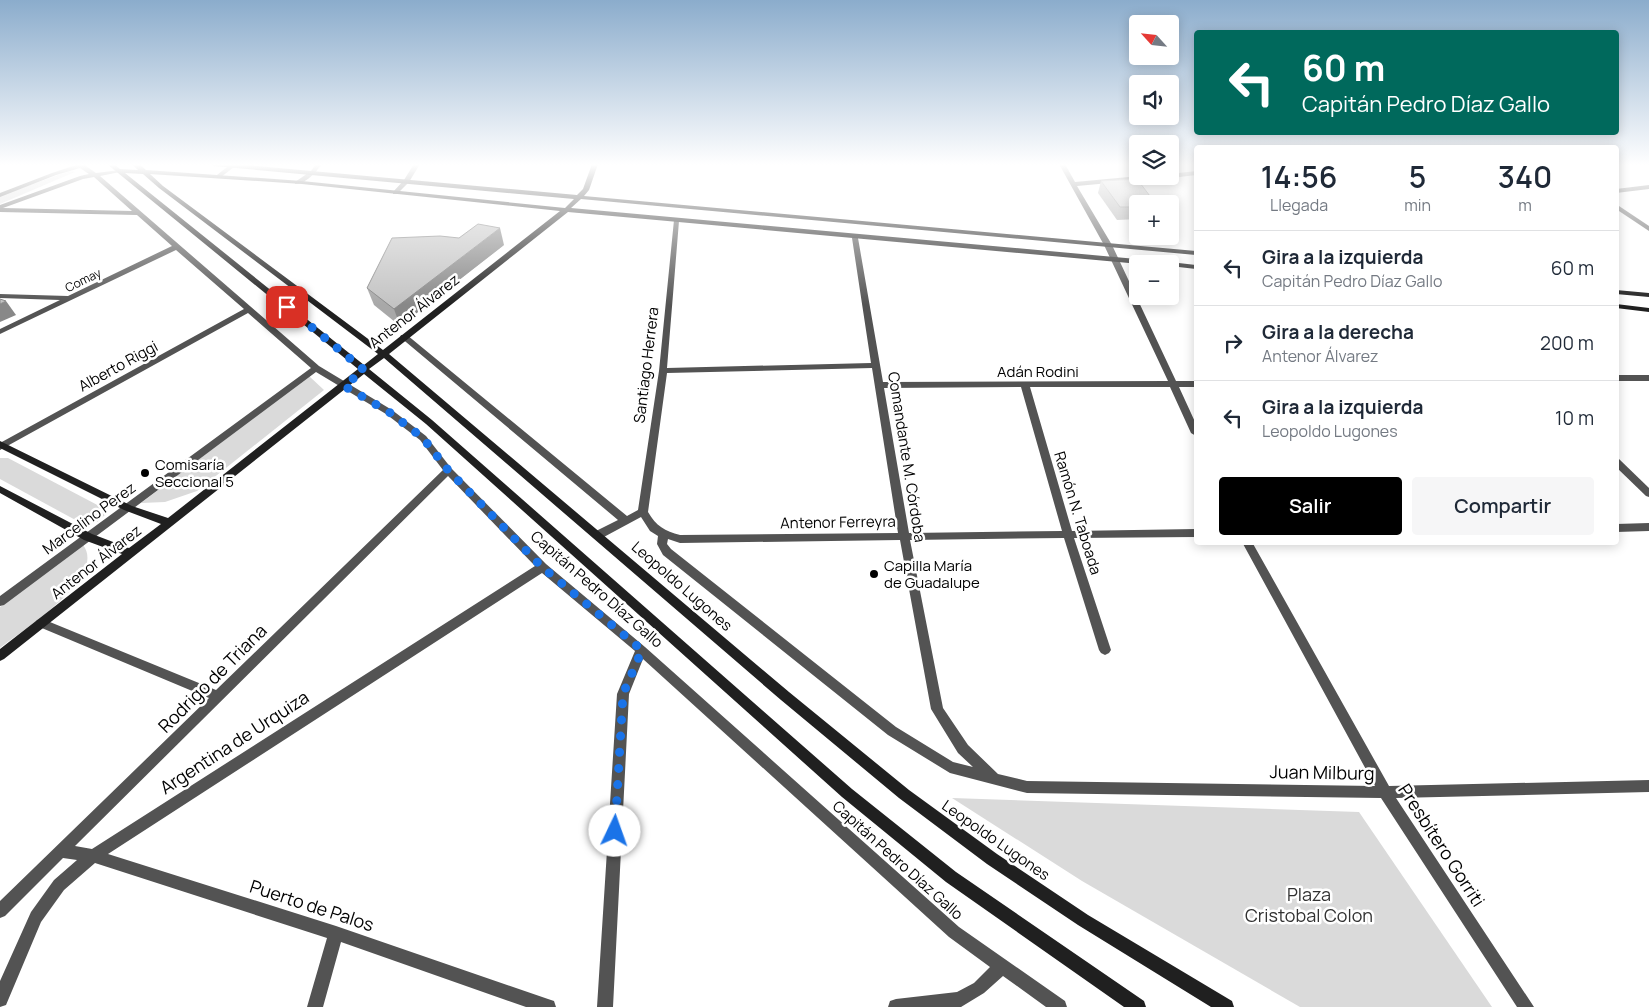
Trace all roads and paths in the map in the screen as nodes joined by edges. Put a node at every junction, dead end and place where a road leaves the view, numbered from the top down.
1 (68, 211) edge
2 (167, 211) edge
3 (193, 211) edge
4 (565, 211) edge
5 (576, 211) edge
6 (727, 211) edge
7 (1089, 211) edge
8 (1623, 211) edge
9 (136, 213) joint
10 (676, 221) junction
11 (1649, 229) edge
12 (856, 238) junction
13 (1108, 245) junction
14 (176, 247) junction
15 (1194, 253) edge
16 (1114, 259) junction
17 (1129, 260) edge
18 (1179, 265) edge
19 (1194, 267) edge
20 (1619, 292) edge
21 (1649, 295) edge
22 (0, 296) edge
23 (70, 298) junction
24 (1619, 306) edge
25 (249, 309) junction
26 (1649, 310) edge
27 (0, 332) edge
28 (404, 337) junction
29 (384, 354) junction
30 (876, 365) junction
31 (316, 368) junction
32 (364, 370) junction
33 (663, 371) junction
34 (1619, 378) edge
35 (1649, 378) edge
36 (1174, 384) junction
37 (1194, 384) edge
38 (880, 385) junction
39 (1025, 385) junction
40 (344, 386) junction
41 (1194, 429) edge
42 (1, 446) edge
43 (1619, 465) edge
44 (448, 470) junction
45 (0, 489) edge
46 (1649, 494) edge
47 (128, 508) junction
48 (643, 512) junction
49 (626, 521) junction
50 (170, 523) junction
51 (1649, 527) edge
52 (1619, 528) edge
53 (1194, 533) edge
54 (598, 535) junction
55 (663, 535) junction
56 (1068, 535) junction
57 (904, 536) junction
58 (88, 537) junction
59 (1249, 545) edge
60 (130, 553) junction
61 (542, 567) junction
62 (0, 602) edge
63 (41, 623) junction
64 (642, 650) junction
65 (1105, 650) dead end
66 (0, 656) edge
67 (218, 696) junction
68 (995, 778) junction
69 (1649, 786) edge
70 (1385, 792) junction
71 (61, 851) junction
72 (93, 856) junction
73 (0, 910) edge
74 (336, 933) junction
75 (1002, 967) junction
76 (0, 999) edge
77 (316, 1007) edge
78 (548, 1007) edge
79 (605, 1007) edge
80 (896, 1007) edge
81 (1059, 1007) edge
82 (1138, 1007) edge
83 (1226, 1007) edge
84 (1526, 1007) edge

1 - 9 street
2 - 32 main road
3 - 29 main road, Leopoldo Lugones
4 - 28 main road, Antenor Álvarez
5 - 10 main road
6 - 13 main road
7 - 13 street
8 - 11 street
9 - 14 street, Capitán Pedro Díaz Gallo
10 - 12 main road
10 - 33 street, Santiago Herrera
12 - 16 main road
12 - 30 street, Comandante M. Córdoba
13 - 15 main road
13 - 16 street
14 - 23 street, Comay
14 - 25 street, Capitán Pedro Díaz Gallo
16 - 17 main road
16 - 36 street
18 - 19 main road
20 - 21 main road
22 - 23 street
23 - 27 street, Comay
24 - 26 main road
25 - 31 street, Capitán Pedro Díaz Gallo
25 - 42 street, Alberto Riggi
28 - 29 main road, Antenor Álvarez
28 - 49 street
29 - 32 main road, Antenor Álvarez
29 - 54 main road, Leopoldo Lugones
30 - 33 street
30 - 38 street, Comandante M. Córdoba
31 - 40 street, Capitán Pedro Díaz Gallo
31 - 47 street, Marcelino Perez
32 - 40 main road, Antenor Álvarez
32 - 82 main road
33 - 48 street, Santiago Herrera
34 - 35 street
36 - 37 street, Adán Rodini
36 - 39 street, Adán Rodini
36 - 41 street
38 - 39 street, Adán Rodini
38 - 57 street, Comandante M. Córdoba
39 - 56 street, Ramón N. Taboada
40 - 44 street, Capitán Pedro Díaz Gallo
40 - 50 main road, Antenor Álvarez
42 - 47 main road
43 - 46 street
44 - 61 street, Capitán Pedro Díaz Gallo
44 - 67 street, Rodrigo de Triana
45 - 58 main road
47 - 50 main road
47 - 58 street, Marcelino Perez
48 - 49 street
48 - 55 street
49 - 54 street
50 - 60 main road, Antenor Álvarez
51 - 52 street
53 - 56 street, Antenor Ferreyra
54 - 83 main road, Leopoldo Lugones
55 - 57 street, Antenor Ferreyra
55 - 68 street, Juan Milburg
56 - 57 street, Antenor Ferreyra
56 - 65 street, Ramón N. Taboada
57 - 68 street, Comandante M. Córdoba
58 - 60 main road
58 - 62 street, Marcelino Perez
59 - 70 street, Presbítero Gorriti
60 - 63 main road, Antenor Álvarez
61 - 64 street, Capitán Pedro Díaz Gallo
61 - 72 street, Argentina de Urquiza
63 - 66 main road, Antenor Álvarez
63 - 67 street
64 - 75 street, Capitán Pedro Díaz Gallo
64 - 79 street
67 - 71 street, Rodrigo de Triana
68 - 70 street, Juan Milburg
69 - 70 street, Juan Milburg
70 - 84 street, Presbítero Gorriti
71 - 72 street, Puerto de Palos
71 - 73 street, Rodrigo de Triana
72 - 74 street, Puerto de Palos
72 - 76 street, Argentina de Urquiza
74 - 77 street
74 - 78 street, Puerto de Palos
75 - 80 street
75 - 81 street, Capitán Pedro Díaz Gallo

